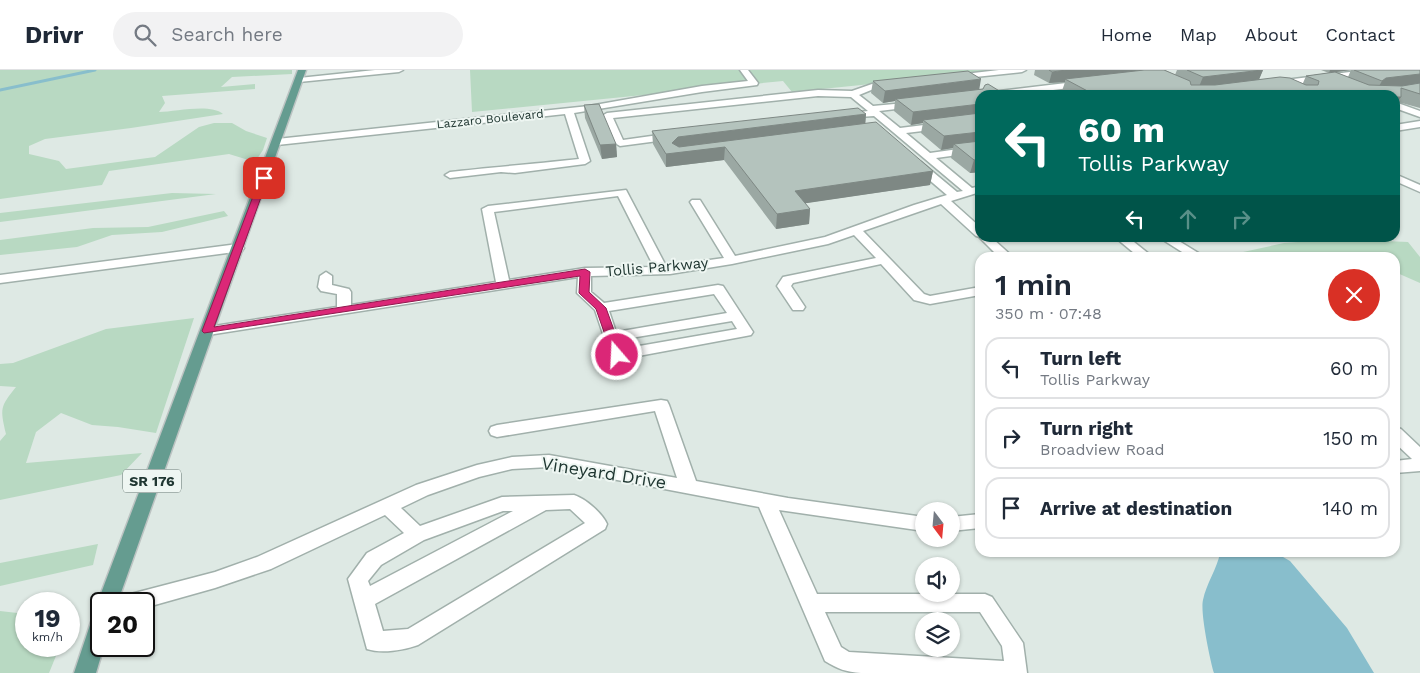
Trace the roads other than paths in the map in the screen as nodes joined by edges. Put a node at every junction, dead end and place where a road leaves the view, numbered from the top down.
1 (302, 70) edge
2 (399, 70) edge
3 (744, 70) edge
4 (1022, 70) edge
5 (1385, 70) edge
6 (947, 78) edge
7 (1325, 78) junction
8 (298, 80) junction
9 (900, 83) edge
10 (1091, 83) edge
11 (1343, 85) edge
12 (1043, 89) joint
13 (1035, 90) edge
14 (1296, 90) edge
15 (853, 94) junction
16 (921, 103) edge
17 (1400, 107) edge
18 (874, 111) junction
19 (570, 114) junction
20 (1420, 114) edge
21 (840, 117) edge
22 (975, 122) edge
23 (1420, 124) edge
24 (1400, 128) edge
25 (1400, 129) edge
26 (898, 131) junction
27 (1420, 135) edge
28 (678, 136) edge
29 (277, 142) junction
30 (975, 150) edge
31 (928, 156) junction
32 (910, 158) edge
33 (450, 175) dead end
34 (1400, 179) edge
35 (975, 189) edge
36 (1420, 189) edge
37 (975, 190) edge
38 (956, 197) junction
39 (943, 200) junction
40 (696, 202) dead end
41 (975, 229) edge
42 (856, 230) junction
43 (990, 242) edge
44 (1127, 242) edge
45 (1173, 242) edge
46 (238, 248) junction
47 (1001, 252) edge
48 (1140, 252) edge
49 (1190, 252) edge
50 (732, 260) junction
51 (884, 260) junction
52 (708, 264) junction
53 (662, 270) junction
54 (585, 272) junction
55 (326, 276) dead end
56 (0, 279) edge
57 (503, 284) junction
58 (718, 289) junction
59 (975, 292) edge
60 (798, 307) dead end
61 (601, 308) junction
62 (344, 309) junction
63 (735, 316) junction
64 (208, 331) junction
65 (611, 337) junction
66 (497, 431) dead end
67 (1400, 438) edge
68 (1420, 457) edge
69 (1420, 466) edge
70 (1400, 467) edge
71 (689, 487) junction
72 (766, 501) junction
73 (543, 503) junction
74 (388, 506) junction
75 (975, 522) edge
76 (915, 523) edge
77 (960, 523) edge
78 (416, 535) junction
79 (111, 592) edge
80 (155, 596) edge
81 (363, 600) junction
82 (811, 603) junction
83 (90, 657) edge
84 (85, 673) edge

1 - 8 main road, SR 176
2 - 8 street
3 - 19 street
4 - 6 street
5 - 7 street
7 - 11 street
7 - 14 street
8 - 29 main road, SR 176
9 - 15 street
10 - 12 street
12 - 13 street
15 - 18 street
15 - 28 street
16 - 18 street
17 - 20 street
18 - 21 street
18 - 26 street
19 - 29 street, Lazzaro Boulevard
19 - 33 street
22 - 26 street
23 - 24 street
25 - 27 street
26 - 31 street
29 - 46 main road, SR 176
30 - 31 street
31 - 35 street
32 - 38 street
34 - 36 street
37 - 38 street, Tollis Parkway
38 - 39 street, Tollis Parkway
39 - 41 street
39 - 42 street, Tollis Parkway
40 - 50 street
42 - 50 street, Tollis Parkway
42 - 51 street
43 - 47 street
44 - 48 street
45 - 49 street
46 - 56 street
46 - 64 main road, SR 176
50 - 52 street, Tollis Parkway
51 - 59 street
51 - 60 street
52 - 53 street, Tollis Parkway
52 - 58 street
53 - 54 street, Tollis Parkway
53 - 57 street
54 - 57 street, Tollis Parkway
54 - 61 street
55 - 62 street
57 - 62 street, Tollis Parkway
58 - 61 street
58 - 63 street
61 - 65 street
62 - 64 street, Tollis Parkway
63 - 65 street
63 - 65 street
64 - 79 main road, SR 176
66 - 71 street
67 - 68 street
69 - 70 street
71 - 72 street, Vineyard Drive
71 - 74 street, Vineyard Drive
72 - 76 street, Vineyard Drive
72 - 82 street
73 - 78 street
73 - 81 street
73 - 81 street
74 - 78 street
74 - 80 street, Vineyard Drive
75 - 77 street
78 - 81 street
82 - 82 street
83 - 84 main road

